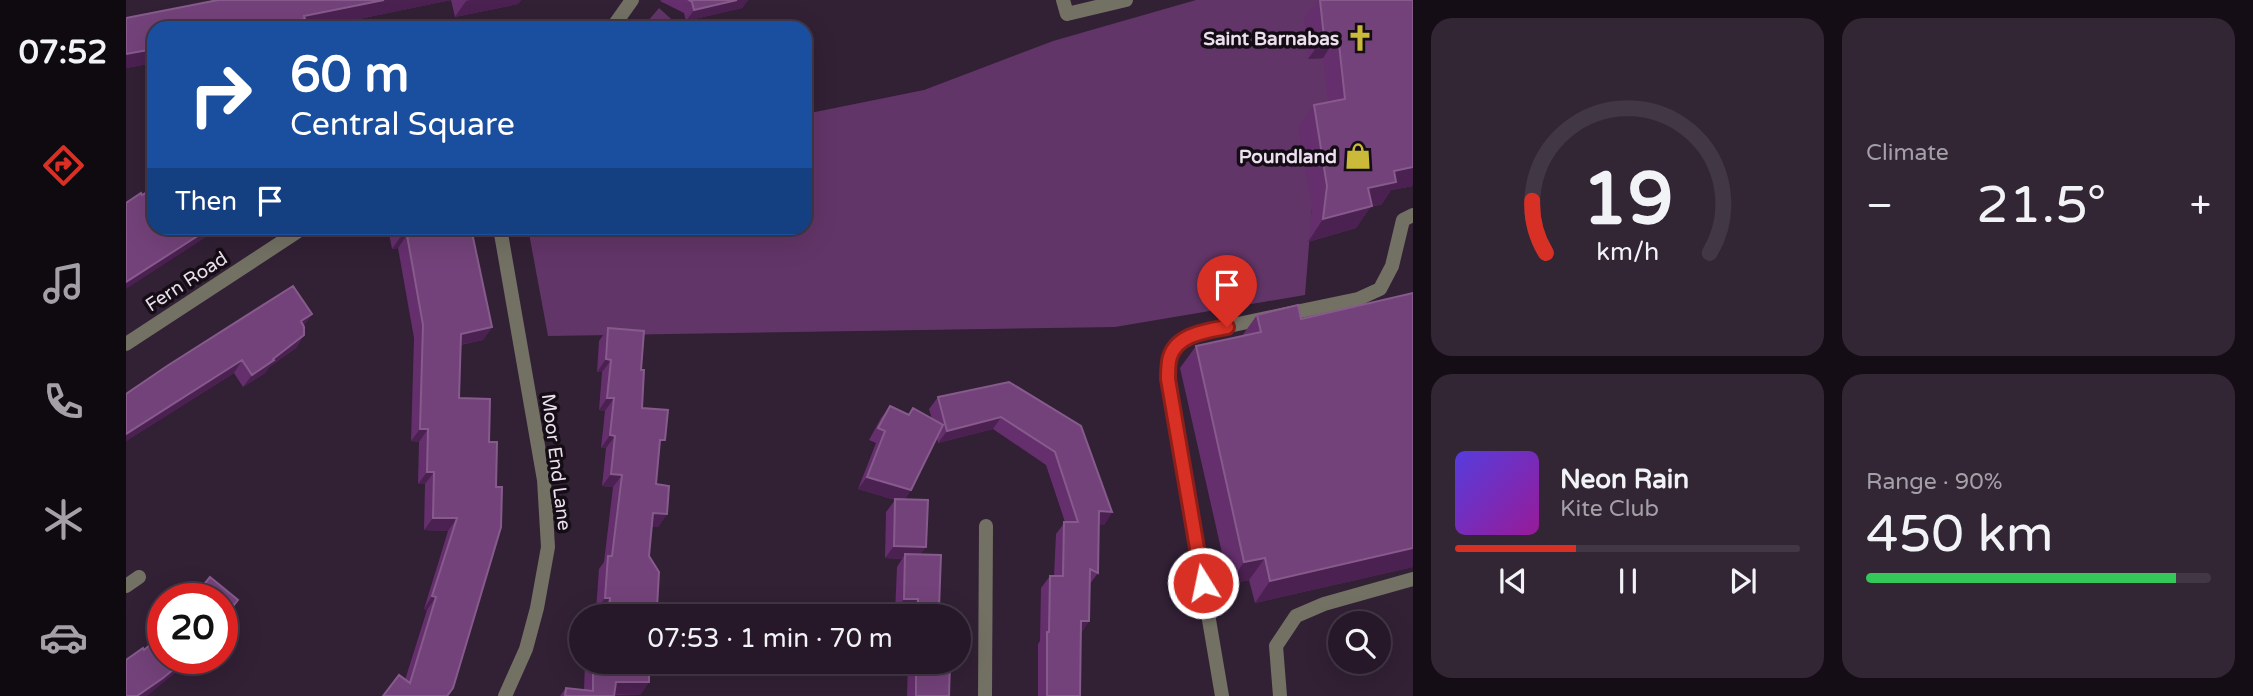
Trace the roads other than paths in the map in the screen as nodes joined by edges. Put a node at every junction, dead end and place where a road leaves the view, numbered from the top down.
1 (632, 0) edge
2 (1063, 0) edge
3 (1126, 0) edge
4 (617, 21) edge
5 (1413, 215) edge
6 (292, 235) edge
7 (501, 235) edge
8 (126, 344) edge
9 (986, 526) dead end
10 (139, 577) dead end
11 (1413, 579) edge
12 (126, 586) edge
13 (505, 696) edge
14 (985, 696) edge
15 (1222, 696) edge
16 (1280, 696) edge

1 - 4 street
2 - 3 street
5 - 15 street
6 - 8 street, Fern Road
7 - 13 street, Moor End Lane
9 - 14 street
10 - 12 street
11 - 16 street

